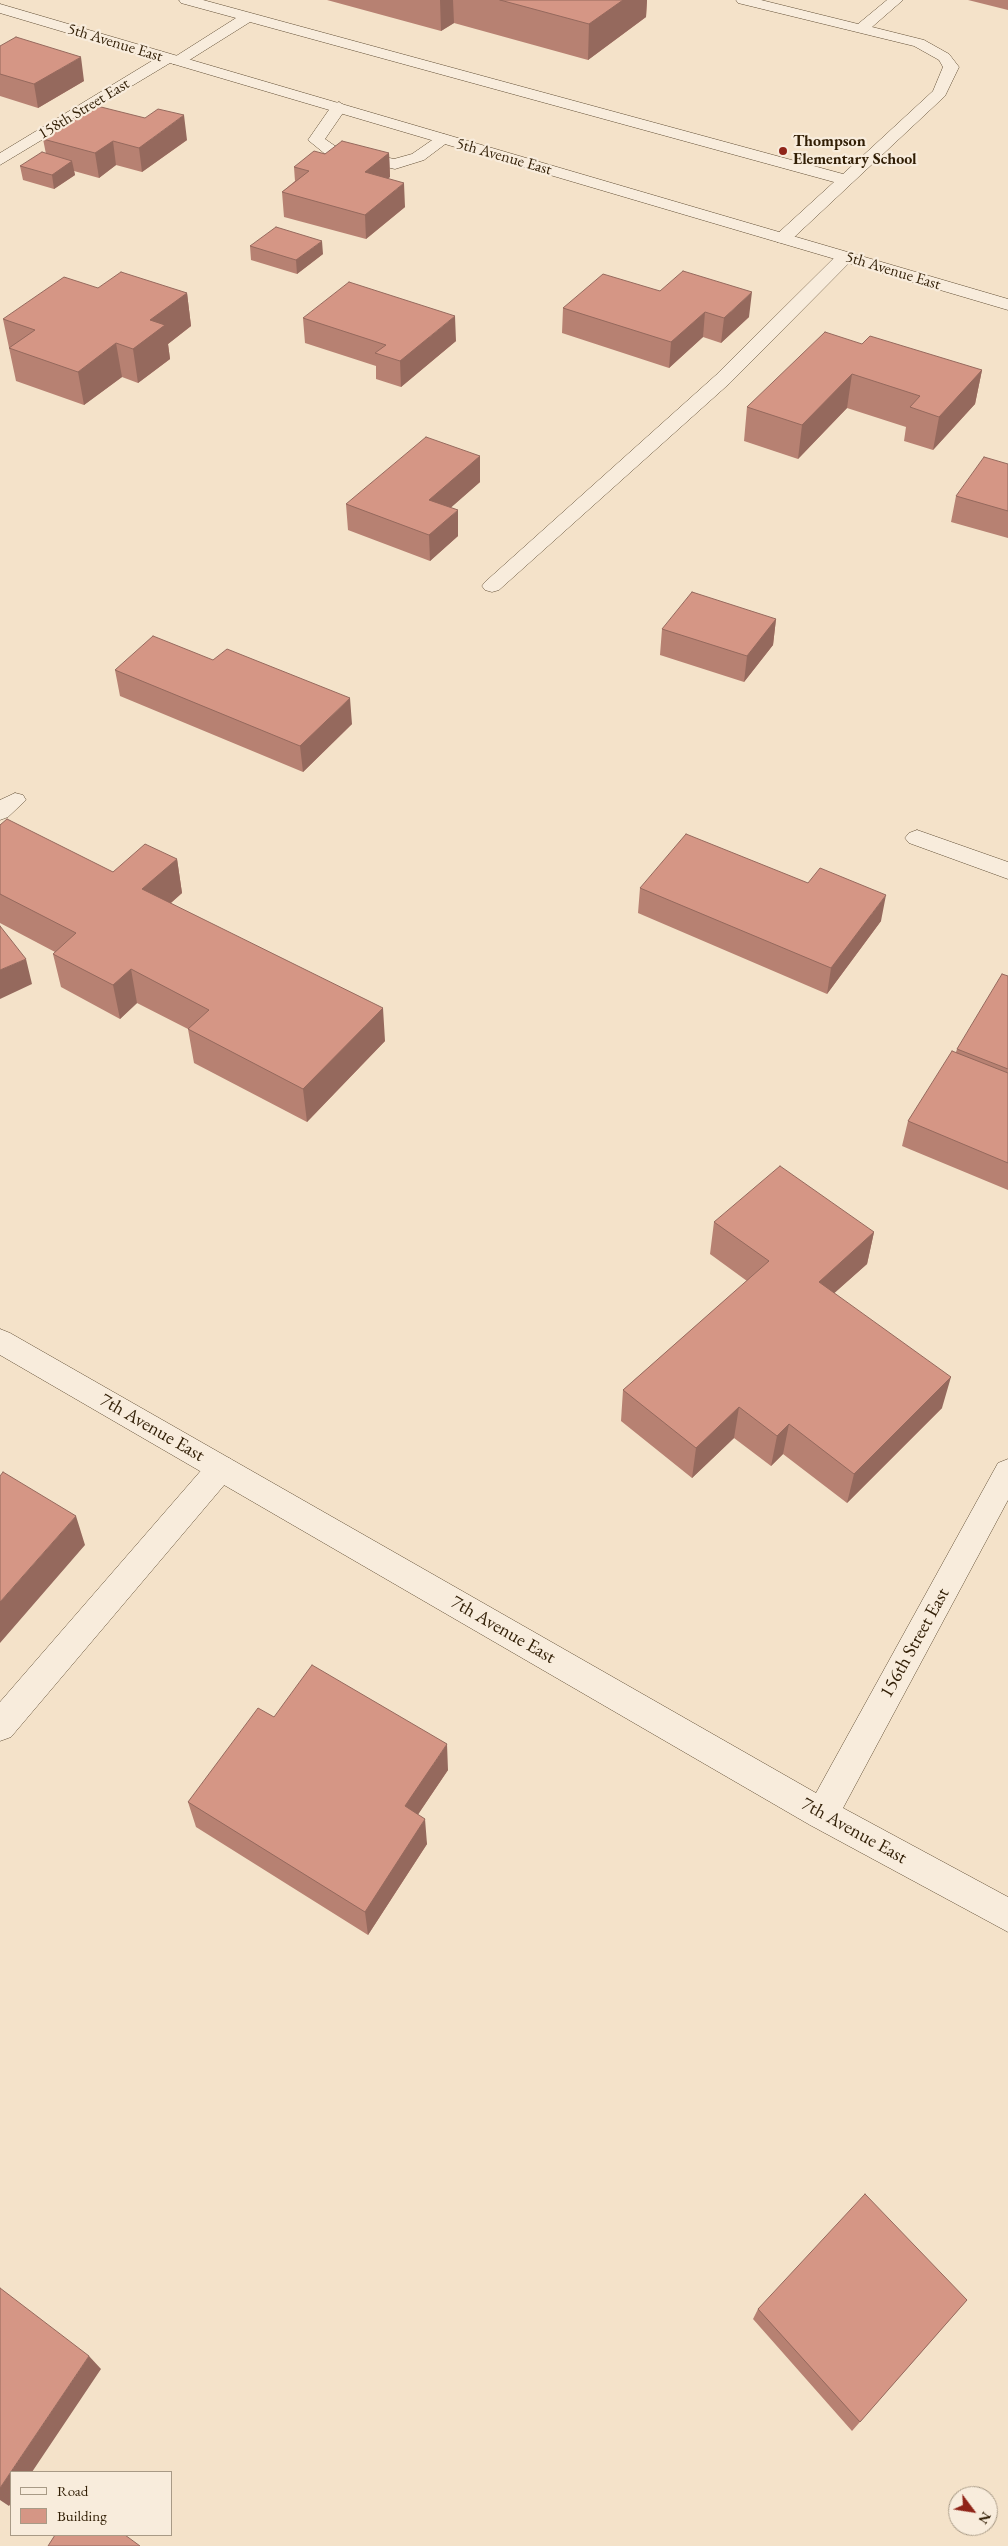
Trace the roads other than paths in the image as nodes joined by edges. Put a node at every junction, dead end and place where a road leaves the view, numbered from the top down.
1 (186, 0) edge
2 (743, 0) edge
3 (896, 0) edge
4 (0, 8) edge
5 (248, 17) junction
6 (862, 29) junction
7 (172, 60) junction
8 (339, 107) junction
9 (444, 139) junction
10 (0, 160) edge
11 (847, 180) junction
12 (783, 238) junction
13 (845, 257) junction
14 (1008, 305) edge
15 (492, 586) dead end
16 (917, 838) dead end
17 (1008, 870) edge
18 (0, 1341) edge
19 (221, 1468) junction
20 (1008, 1472) edge
21 (0, 1726) edge
22 (822, 1814) junction
23 (1008, 1915) edge

1 - 5 street
2 - 6 street
3 - 6 street
4 - 7 street, 5th Avenue East
5 - 7 street, 158th Street East
5 - 11 street
6 - 11 street
7 - 8 street, 5th Avenue East
7 - 10 street, 158th Street East
8 - 9 street, 5th Avenue East
8 - 9 street
9 - 12 street, 5th Avenue East
11 - 12 street
12 - 13 street, 5th Avenue East
13 - 14 street, 5th Avenue East
13 - 15 street
16 - 17 street
18 - 19 street, 7th Avenue East
19 - 21 street
19 - 22 street, 7th Avenue East
20 - 22 street, 156th Street East
22 - 23 street, 7th Avenue East

